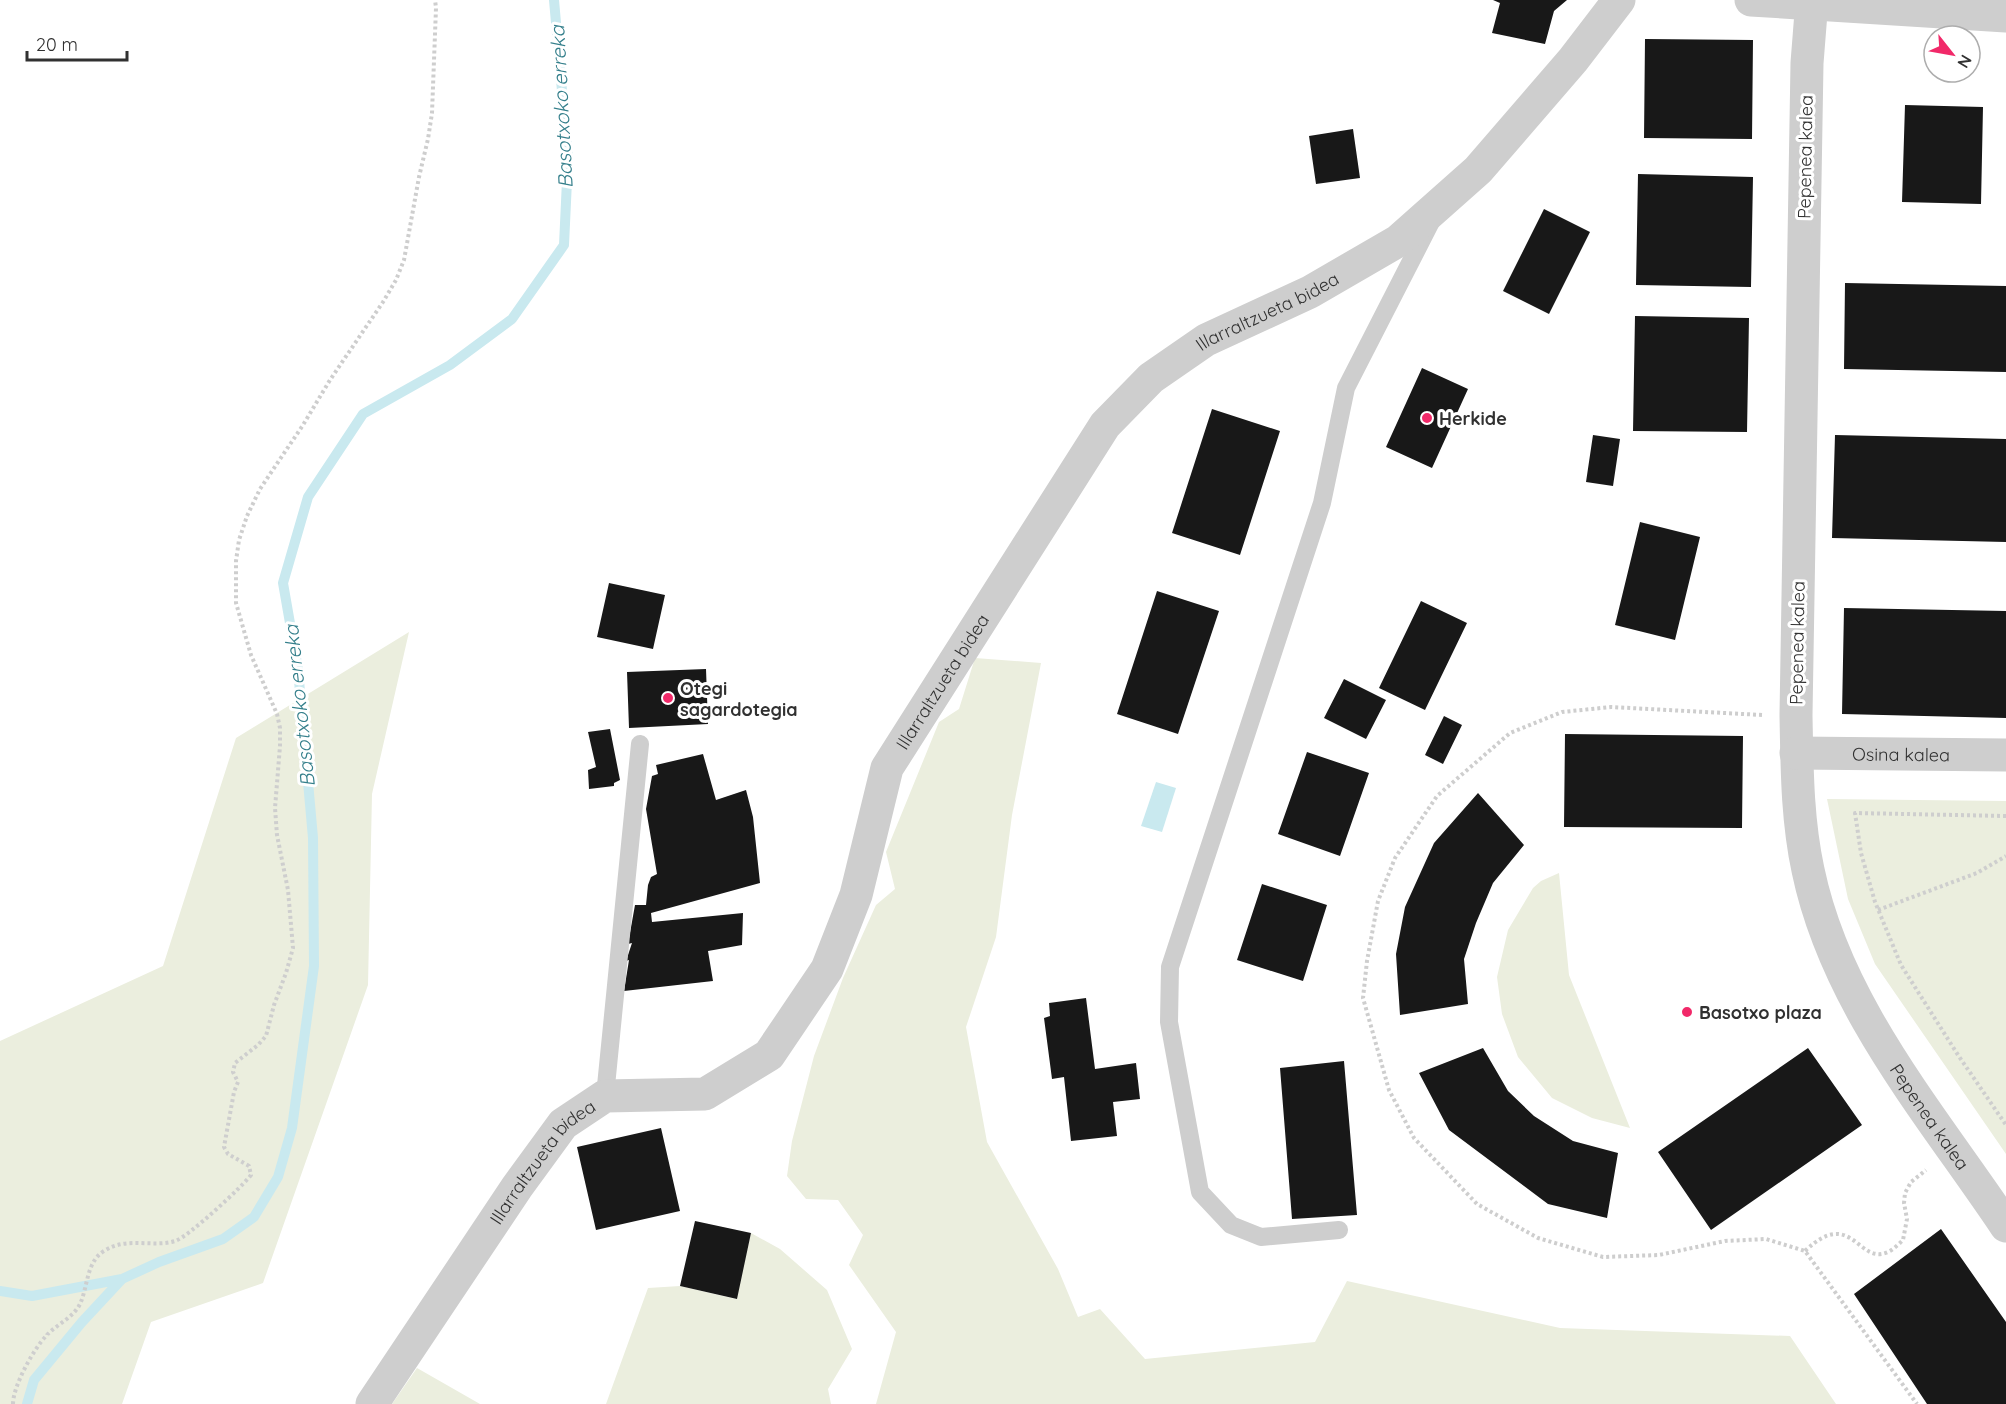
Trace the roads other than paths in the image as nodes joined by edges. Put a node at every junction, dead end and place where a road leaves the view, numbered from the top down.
1 (1619, 0) edge
2 (1751, 0) edge
3 (1812, 3) edge
4 (2006, 16) edge
5 (1440, 204) junction
6 (640, 744) dead end
7 (1796, 753) junction
8 (2006, 755) edge
9 (605, 1096) junction
10 (2006, 1226) edge
11 (1339, 1230) dead end
12 (372, 1404) edge

1 - 5 street, Illarraltzueta bidea
2 - 3 street
3 - 4 street
3 - 7 street, Pepenea kalea
5 - 9 street, Illarraltzueta bidea
5 - 11 lane
6 - 9 lane
7 - 8 street, Osina kalea
7 - 10 street, Pepenea kalea
9 - 12 street, Illarraltzueta bidea

